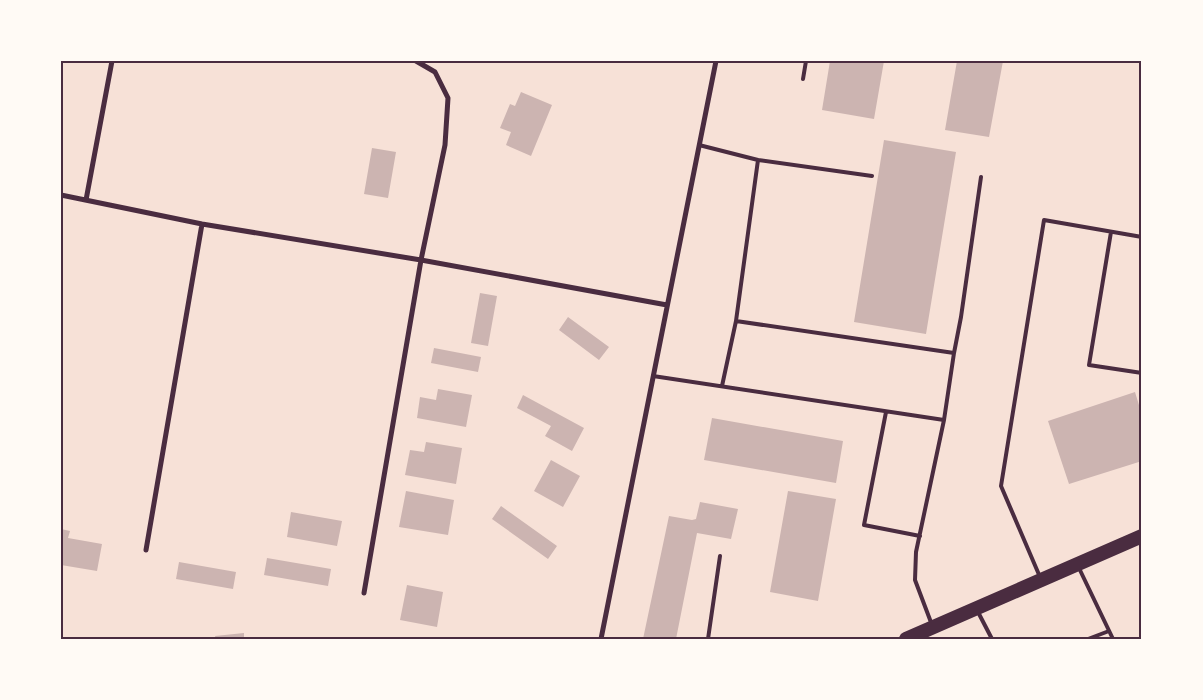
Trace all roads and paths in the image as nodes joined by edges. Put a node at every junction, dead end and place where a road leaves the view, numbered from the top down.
1 (112, 61) edge
2 (416, 61) edge
3 (716, 61) edge
4 (806, 61) edge
5 (803, 79) dead end
6 (700, 145) junction
7 (758, 160) junction
8 (872, 176) dead end
9 (981, 177) dead end
10 (61, 195) edge
11 (86, 200) junction
12 (202, 224) junction
13 (1111, 232) junction
14 (1142, 237) edge
15 (421, 260) junction
16 (668, 305) junction
17 (736, 322) junction
18 (954, 353) junction
19 (1142, 373) edge
20 (653, 376) junction
21 (722, 386) junction
22 (886, 412) junction
23 (944, 420) junction
24 (920, 536) junction
25 (1141, 537) edge
26 (146, 550) dead end
27 (720, 556) dead end
28 (1077, 564) junction
29 (1041, 580) junction
30 (364, 593) dead end
31 (976, 608) junction
32 (933, 627) junction
33 (1109, 630) junction
34 (601, 639) edge
35 (708, 639) edge
36 (906, 639) edge
37 (992, 639) edge
38 (1088, 639) edge
39 (1113, 639) edge

1 - 11 street
2 - 15 street
3 - 6 street
4 - 5 lane
6 - 7 lane
6 - 16 street
7 - 8 lane
7 - 17 lane
9 - 18 lane
10 - 11 street
11 - 12 street
12 - 15 street
12 - 26 street
13 - 14 lane
13 - 19 lane
13 - 29 lane
15 - 16 street
15 - 30 street
16 - 20 street
17 - 18 lane
17 - 21 lane
18 - 23 lane
20 - 21 lane
20 - 34 street
21 - 22 lane
22 - 23 lane
22 - 24 lane
23 - 24 lane
24 - 32 lane
25 - 28 highway
27 - 35 lane
28 - 29 highway
28 - 33 lane
29 - 31 highway
31 - 32 highway
31 - 37 lane
32 - 36 highway
33 - 38 lane
33 - 39 lane

